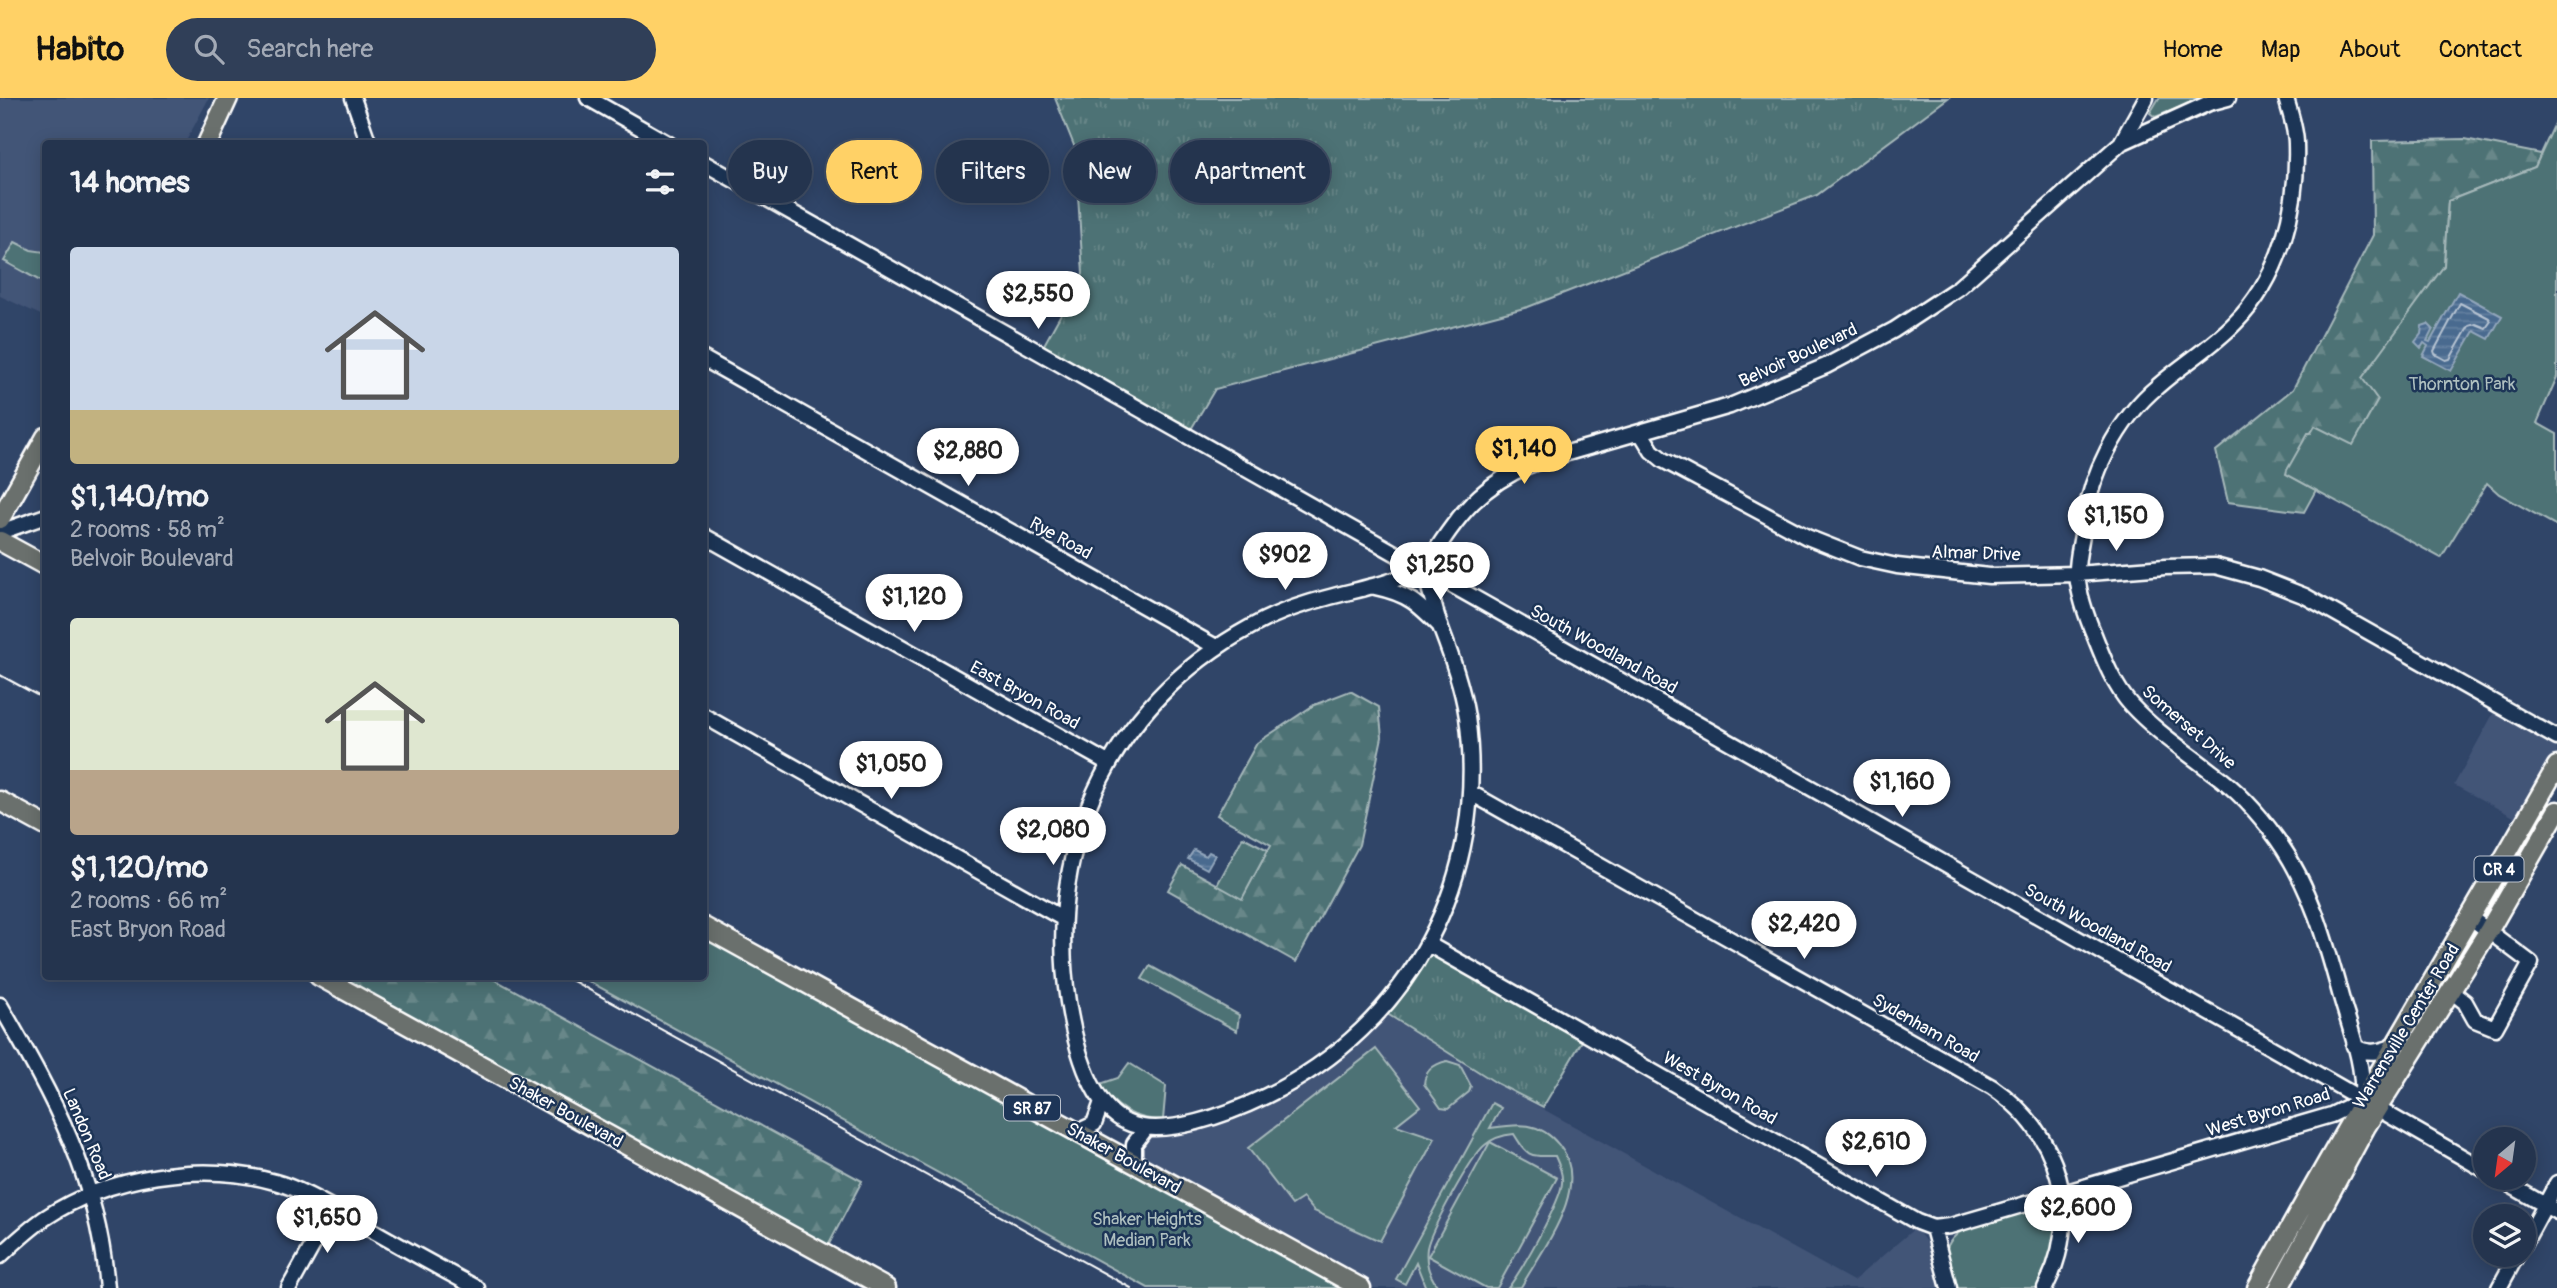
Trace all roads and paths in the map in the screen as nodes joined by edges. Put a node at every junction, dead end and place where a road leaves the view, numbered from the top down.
1 (228, 98) edge
2 (353, 98) edge
3 (588, 98) edge
4 (2146, 98) edge
5 (2228, 98) edge
6 (2286, 98) edge
7 (209, 140) edge
8 (368, 140) edge
9 (662, 140) edge
10 (2122, 143) junction
11 (707, 165) edge
12 (707, 361) edge
13 (1640, 433) junction
14 (42, 444) edge
15 (42, 517) edge
16 (0, 519) edge
17 (0, 532) edge
18 (707, 538) edge
19 (0, 541) edge
20 (42, 564) edge
21 (1424, 570) junction
22 (2077, 574) junction
23 (1372, 587) junction
24 (1441, 627) junction
25 (1216, 647) junction
26 (707, 718) edge
27 (2557, 738) edge
28 (1108, 763) junction
29 (2557, 766) edge
30 (1471, 793) junction
31 (0, 801) edge
32 (2557, 811) edge
33 (42, 824) edge
34 (1062, 918) junction
35 (2471, 918) junction
36 (707, 929) edge
37 (2489, 930) junction
38 (1428, 944) junction
39 (326, 980) edge
40 (2451, 991) junction
41 (0, 1005) edge
42 (2354, 1046) junction
43 (2393, 1047) junction
44 (1102, 1102) junction
45 (2370, 1104) junction
46 (1146, 1128) junction
47 (1077, 1132) junction
48 (1134, 1163) junction
49 (2473, 1163) edge
50 (2557, 1183) edge
51 (2519, 1190) edge
52 (2062, 1193) junction
53 (92, 1195) junction
54 (2551, 1208) edge
55 (332, 1209) junction
56 (1933, 1228) junction
57 (2536, 1228) edge
58 (0, 1256) edge
59 (2510, 1267) edge
60 (107, 1288) edge
61 (289, 1288) edge
62 (477, 1288) edge
63 (886, 1288) edge
64 (1361, 1288) edge
65 (1950, 1288) edge
66 (2045, 1288) edge
67 (2257, 1288) edge
68 (2279, 1288) edge
69 (2499, 1288) edge

1 - 7 main road
2 - 8 street
3 - 9 street
4 - 10 street, Belvoir Boulevard
5 - 10 street
6 - 22 street, Somerset Drive
10 - 13 street, Belvoir Boulevard
11 - 21 street, South Woodland Road
12 - 25 street, Rye Road
13 - 21 street, Belvoir Boulevard
13 - 22 street, Almar Drive
14 - 16 main road
15 - 17 street
18 - 28 street, East Bryon Road
19 - 20 main road
21 - 23 street
21 - 24 street
21 - 45 street, South Woodland Road
22 - 27 street, Almar Drive
22 - 42 street, Somerset Drive
23 - 24 street
23 - 25 street
24 - 30 street
25 - 28 street
26 - 34 street
28 - 34 street
29 - 35 main road, Warrensville Center Road / CR 4
30 - 38 street
30 - 52 street, Sydenham Road
31 - 33 main road
32 - 37 main road, Warrensville Center Road
34 - 44 street
35 - 37 street
35 - 43 main road, Warrensville Center Road / CR 4
36 - 47 main road, Shaker Boulevard / SR 87
37 - 40 main road, Warrensville Center Road
37 - 40 street
38 - 46 street
38 - 56 street, West Byron Road
39 - 63 main road, Shaker Boulevard
40 - 45 main road, Warrensville Center Road
41 - 53 street, Landon Road
42 - 43 street
42 - 45 street, Somerset Drive
43 - 45 main road, Warrensville Center Road / CR 4
44 - 46 street
44 - 47 street
45 - 49 street, South Woodland Road
45 - 52 street, West Byron Road
45 - 67 main road, Warrensville Center Road / CR 4
45 - 68 main road, Warrensville Center Road / CR 4
46 - 48 street
47 - 48 main road, Shaker Boulevard / SR 87
48 - 64 main road, Shaker Boulevard / SR 87
50 - 54 street
51 - 54 street
52 - 56 street, West Byron Road
52 - 66 street, Sydenham Road
53 - 55 street
53 - 58 street
53 - 60 street, Landon Road
54 - 57 street
55 - 61 street
55 - 62 street
56 - 65 street
59 - 69 street

